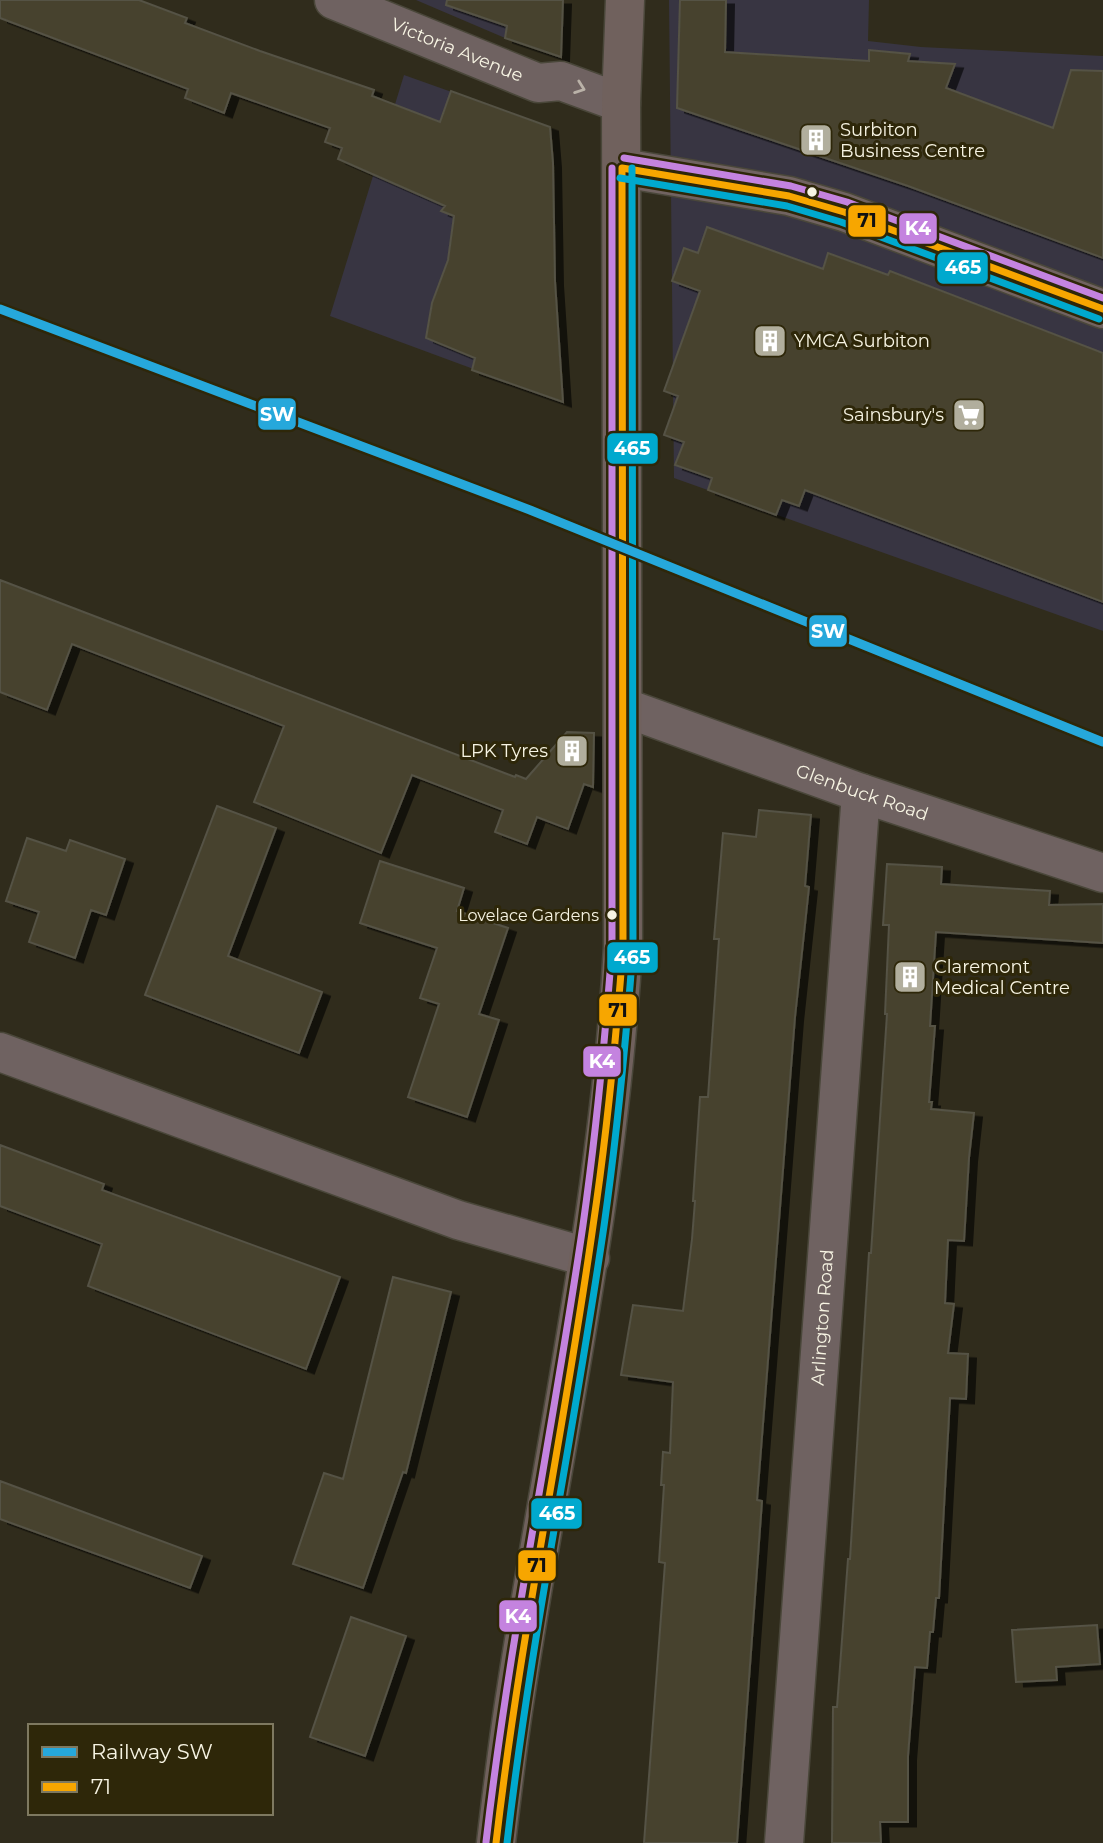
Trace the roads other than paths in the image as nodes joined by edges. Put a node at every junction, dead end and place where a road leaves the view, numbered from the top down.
1 (625, 0) edge
2 (346, 2) edge
3 (621, 103) junction
4 (622, 168) junction
5 (1103, 309) edge
6 (623, 707) junction
7 (862, 793) junction
8 (1103, 873) edge
9 (0, 1052) edge
10 (590, 1258) junction
11 (496, 1843) edge
12 (783, 1843) edge

1 - 3 main road
2 -> 3 street, Victoria Avenue
3 - 4 main road
4 - 5 main road
4 - 6 main road
6 - 7 street, Glenbuck Road
6 - 10 main road
7 - 8 street, Glenbuck Road
7 - 12 street, Arlington Road
9 - 10 street
10 - 11 main road

